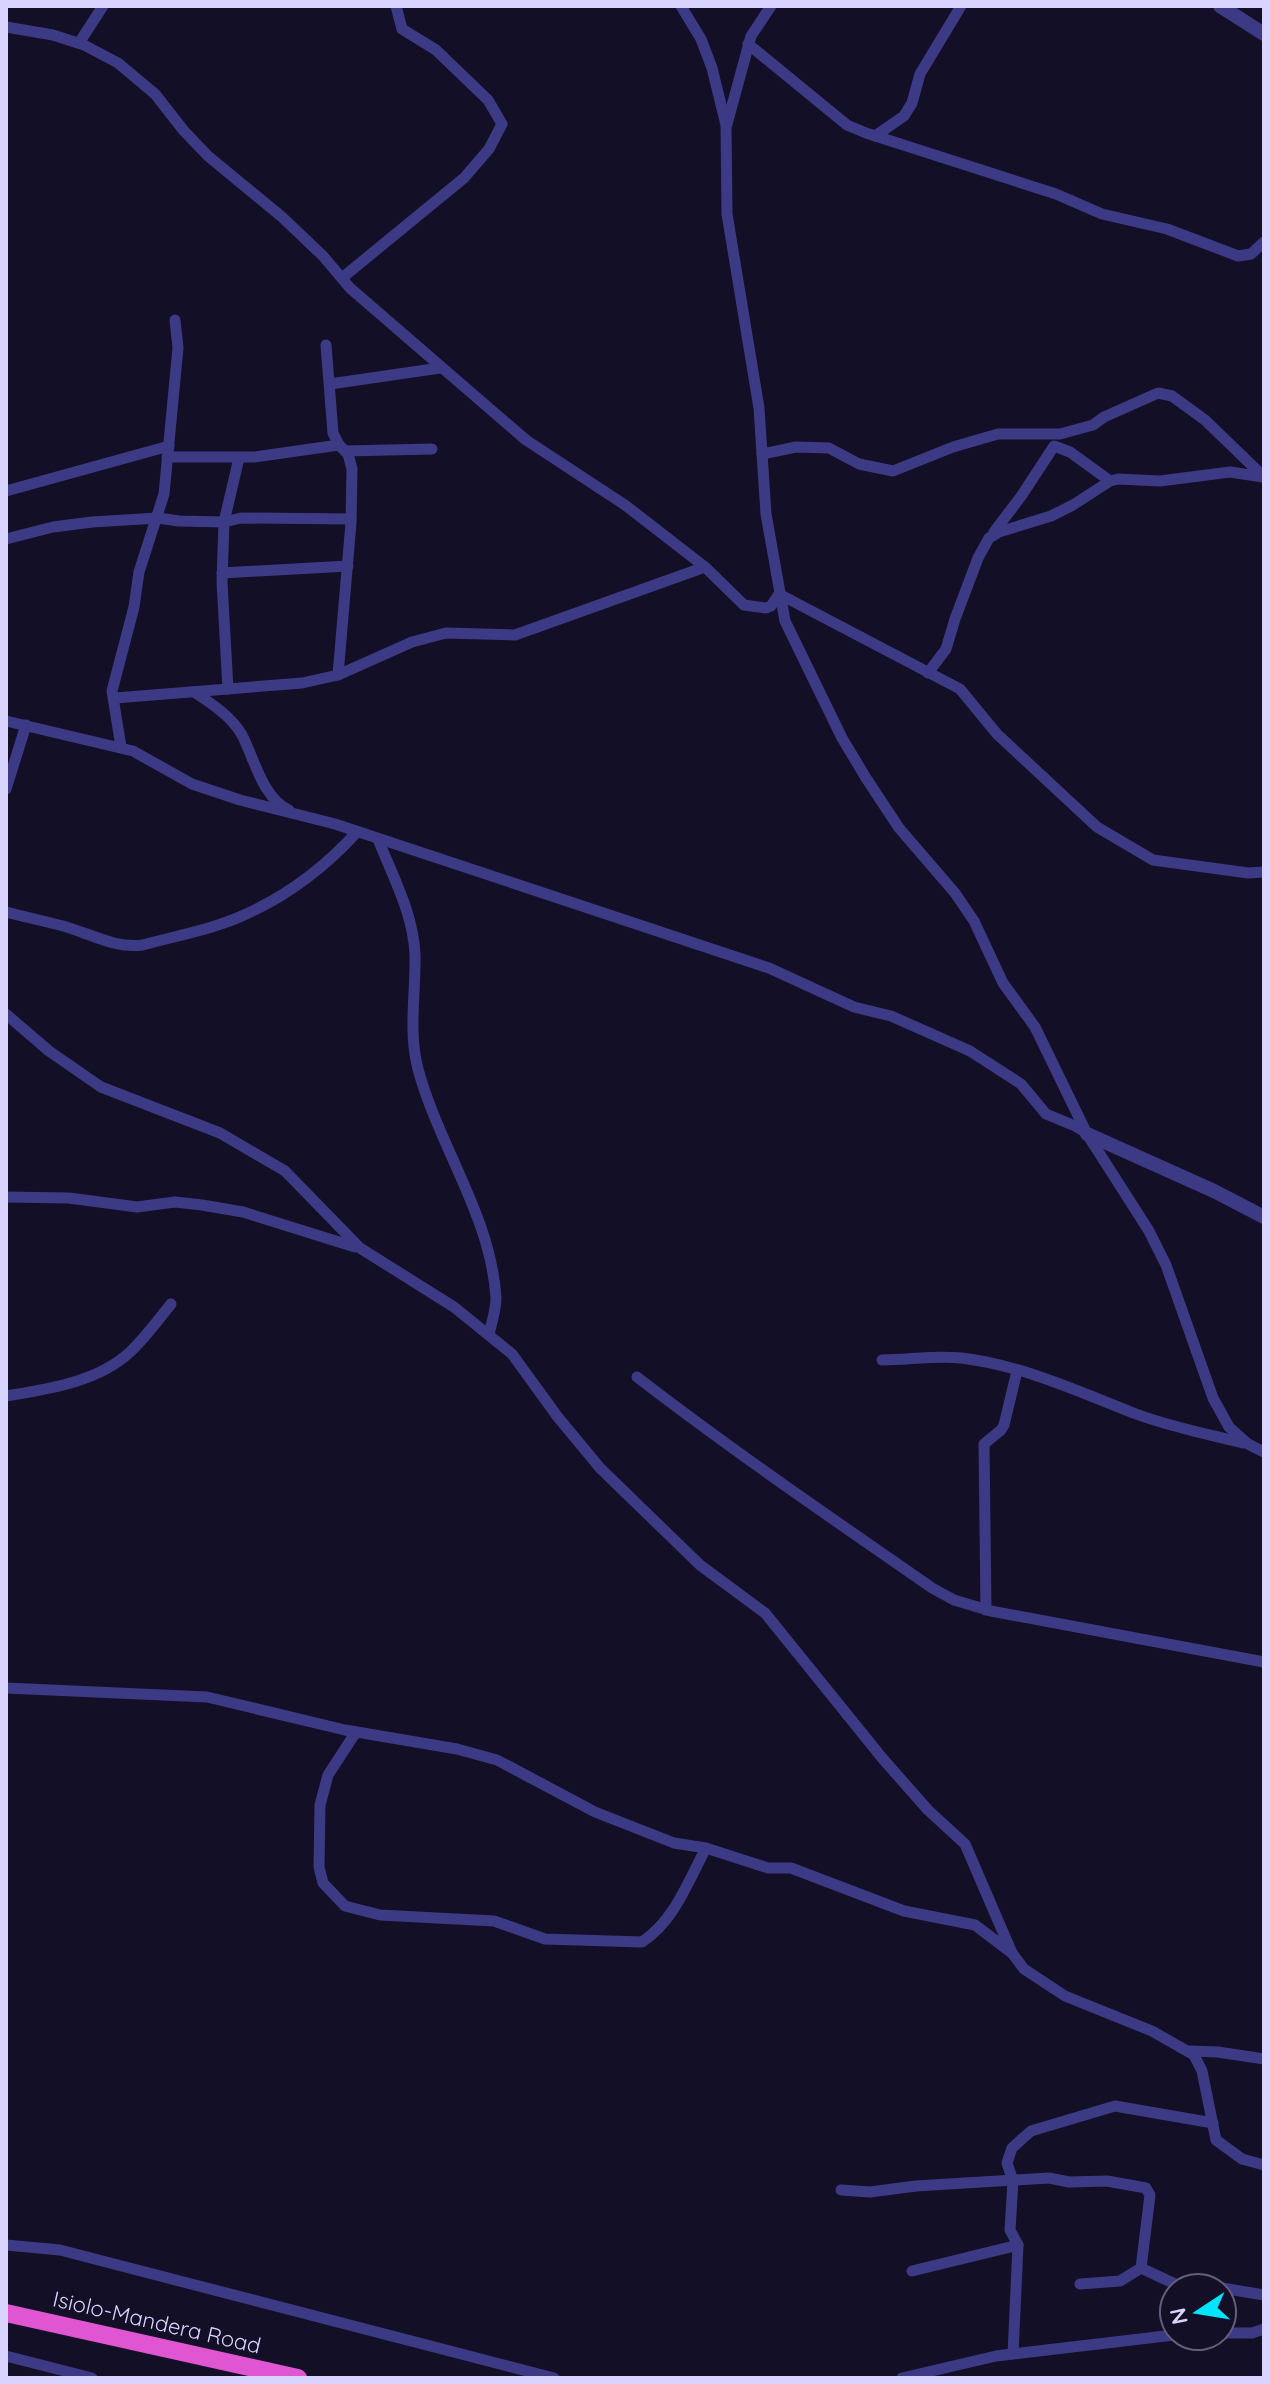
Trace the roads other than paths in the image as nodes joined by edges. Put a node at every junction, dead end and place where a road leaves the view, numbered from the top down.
1 (103, 6) edge
2 (396, 6) edge
3 (681, 6) edge
4 (771, 6) edge
5 (961, 6) edge
6 (1220, 6) edge
7 (6, 27) edge
8 (1264, 34) edge
9 (79, 43) junction
10 (748, 44) junction
11 (726, 125) junction
12 (875, 136) junction
13 (1264, 242) edge
14 (342, 278) junction
15 (175, 320) dead end
16 (326, 345) dead end
17 (440, 368) junction
18 (330, 384) junction
19 (1041, 436) junction
20 (1054, 446) junction
21 (342, 448) junction
22 (432, 449) dead end
23 (168, 452) junction
24 (762, 454) junction
25 (239, 458) junction
26 (1110, 481) junction
27 (6, 491) edge
28 (158, 518) junction
29 (351, 519) junction
30 (224, 522) junction
31 (989, 538) junction
32 (6, 539) edge
33 (348, 566) junction
34 (705, 567) junction
35 (222, 573) junction
36 (779, 594) junction
37 (928, 673) junction
38 (338, 675) junction
39 (228, 689) junction
40 (194, 692) junction
41 (115, 698) junction
42 (6, 721) edge
43 (26, 725) junction
44 (121, 747) junction
45 (6, 789) edge
46 (300, 815) junction
47 (357, 832) junction
48 (378, 839) junction
49 (1264, 872) edge
50 (6, 912) edge
51 (6, 1014) edge
52 (1087, 1134) junction
53 (6, 1197) edge
54 (1264, 1217) edge
55 (360, 1248) junction
56 (171, 1304) dead end
57 (489, 1334) junction
58 (882, 1360) dead end
59 (1017, 1371) junction
60 (637, 1377) dead end
61 (6, 1396) edge
62 (1248, 1444) junction
63 (1264, 1452) edge
64 (986, 1610) junction
65 (1264, 1662) edge
66 (6, 1688) edge
67 (356, 1732) junction
68 (706, 1848) junction
69 (1012, 1953) junction
70 (1190, 2051) junction
71 (1264, 2059) edge
72 (1213, 2123) junction
73 (1264, 2165) edge
74 (1013, 2181) junction
75 (841, 2190) dead end
76 (6, 2245) edge
77 (1018, 2245) junction
78 (1141, 2268) junction
79 (912, 2271) dead end
80 (1158, 2276) edge
81 (1080, 2284) dead end
82 (1238, 2291) edge
83 (1264, 2295) edge
84 (6, 2313) edge
85 (1264, 2329) edge
86 (1238, 2333) edge
87 (1158, 2337) edge
88 (1013, 2354) junction
89 (6, 2356) edge
90 (92, 2378) edge
91 (298, 2378) edge
92 (554, 2378) edge
93 (902, 2378) edge

1 - 9 street
2 - 14 street
3 - 11 street
4 - 10 street
5 - 12 street
6 - 8 street
7 - 9 street
9 - 14 street
10 - 11 street
10 - 12 street
11 - 24 street
12 - 13 street
14 - 17 street
15 - 23 street
16 - 18 street
17 - 18 street
17 - 34 street
18 - 21 street
19 - 20 street
19 - 24 street
19 - 26 street
20 - 26 street
20 - 31 street
21 - 22 street
21 - 25 street
21 - 29 street
23 - 25 street
23 - 27 street
23 - 28 street
24 - 36 street
25 - 30 street
26 - 31 street
28 - 30 street
28 - 32 street
28 - 41 street
29 - 30 street
29 - 33 street
30 - 35 street
31 - 37 street
33 - 35 street
33 - 38 street
34 - 36 street
34 - 38 street
35 - 39 street
36 - 37 street
36 - 52 street
37 - 49 street
38 - 39 street
39 - 40 street
40 - 41 street
40 - 46 street
41 - 44 street
42 - 43 street
43 - 44 street
43 - 45 street
44 - 46 street
46 - 47 street
47 - 48 street
47 - 50 street
48 - 52 street
48 - 57 street
51 - 55 street
52 - 54 street
52 - 62 street
53 - 55 street
55 - 57 street
56 - 61 street
57 - 69 street
58 - 59 street
59 - 62 street
59 - 64 street
60 - 64 street
62 - 63 street
64 - 65 street
66 - 67 street
67 - 68 street
67 - 68 street
68 - 69 street
69 - 70 street
70 - 71 street
70 - 72 street
72 - 73 street
72 - 74 street
74 - 75 street
74 - 77 street
74 - 78 street
76 - 92 street
77 - 79 street
77 - 88 street
78 - 80 street
78 - 81 street
82 - 83 street
84 - 91 highway, Isiolo-Mandera Road
85 - 86 street
87 - 88 street
88 - 93 street
89 - 90 street

